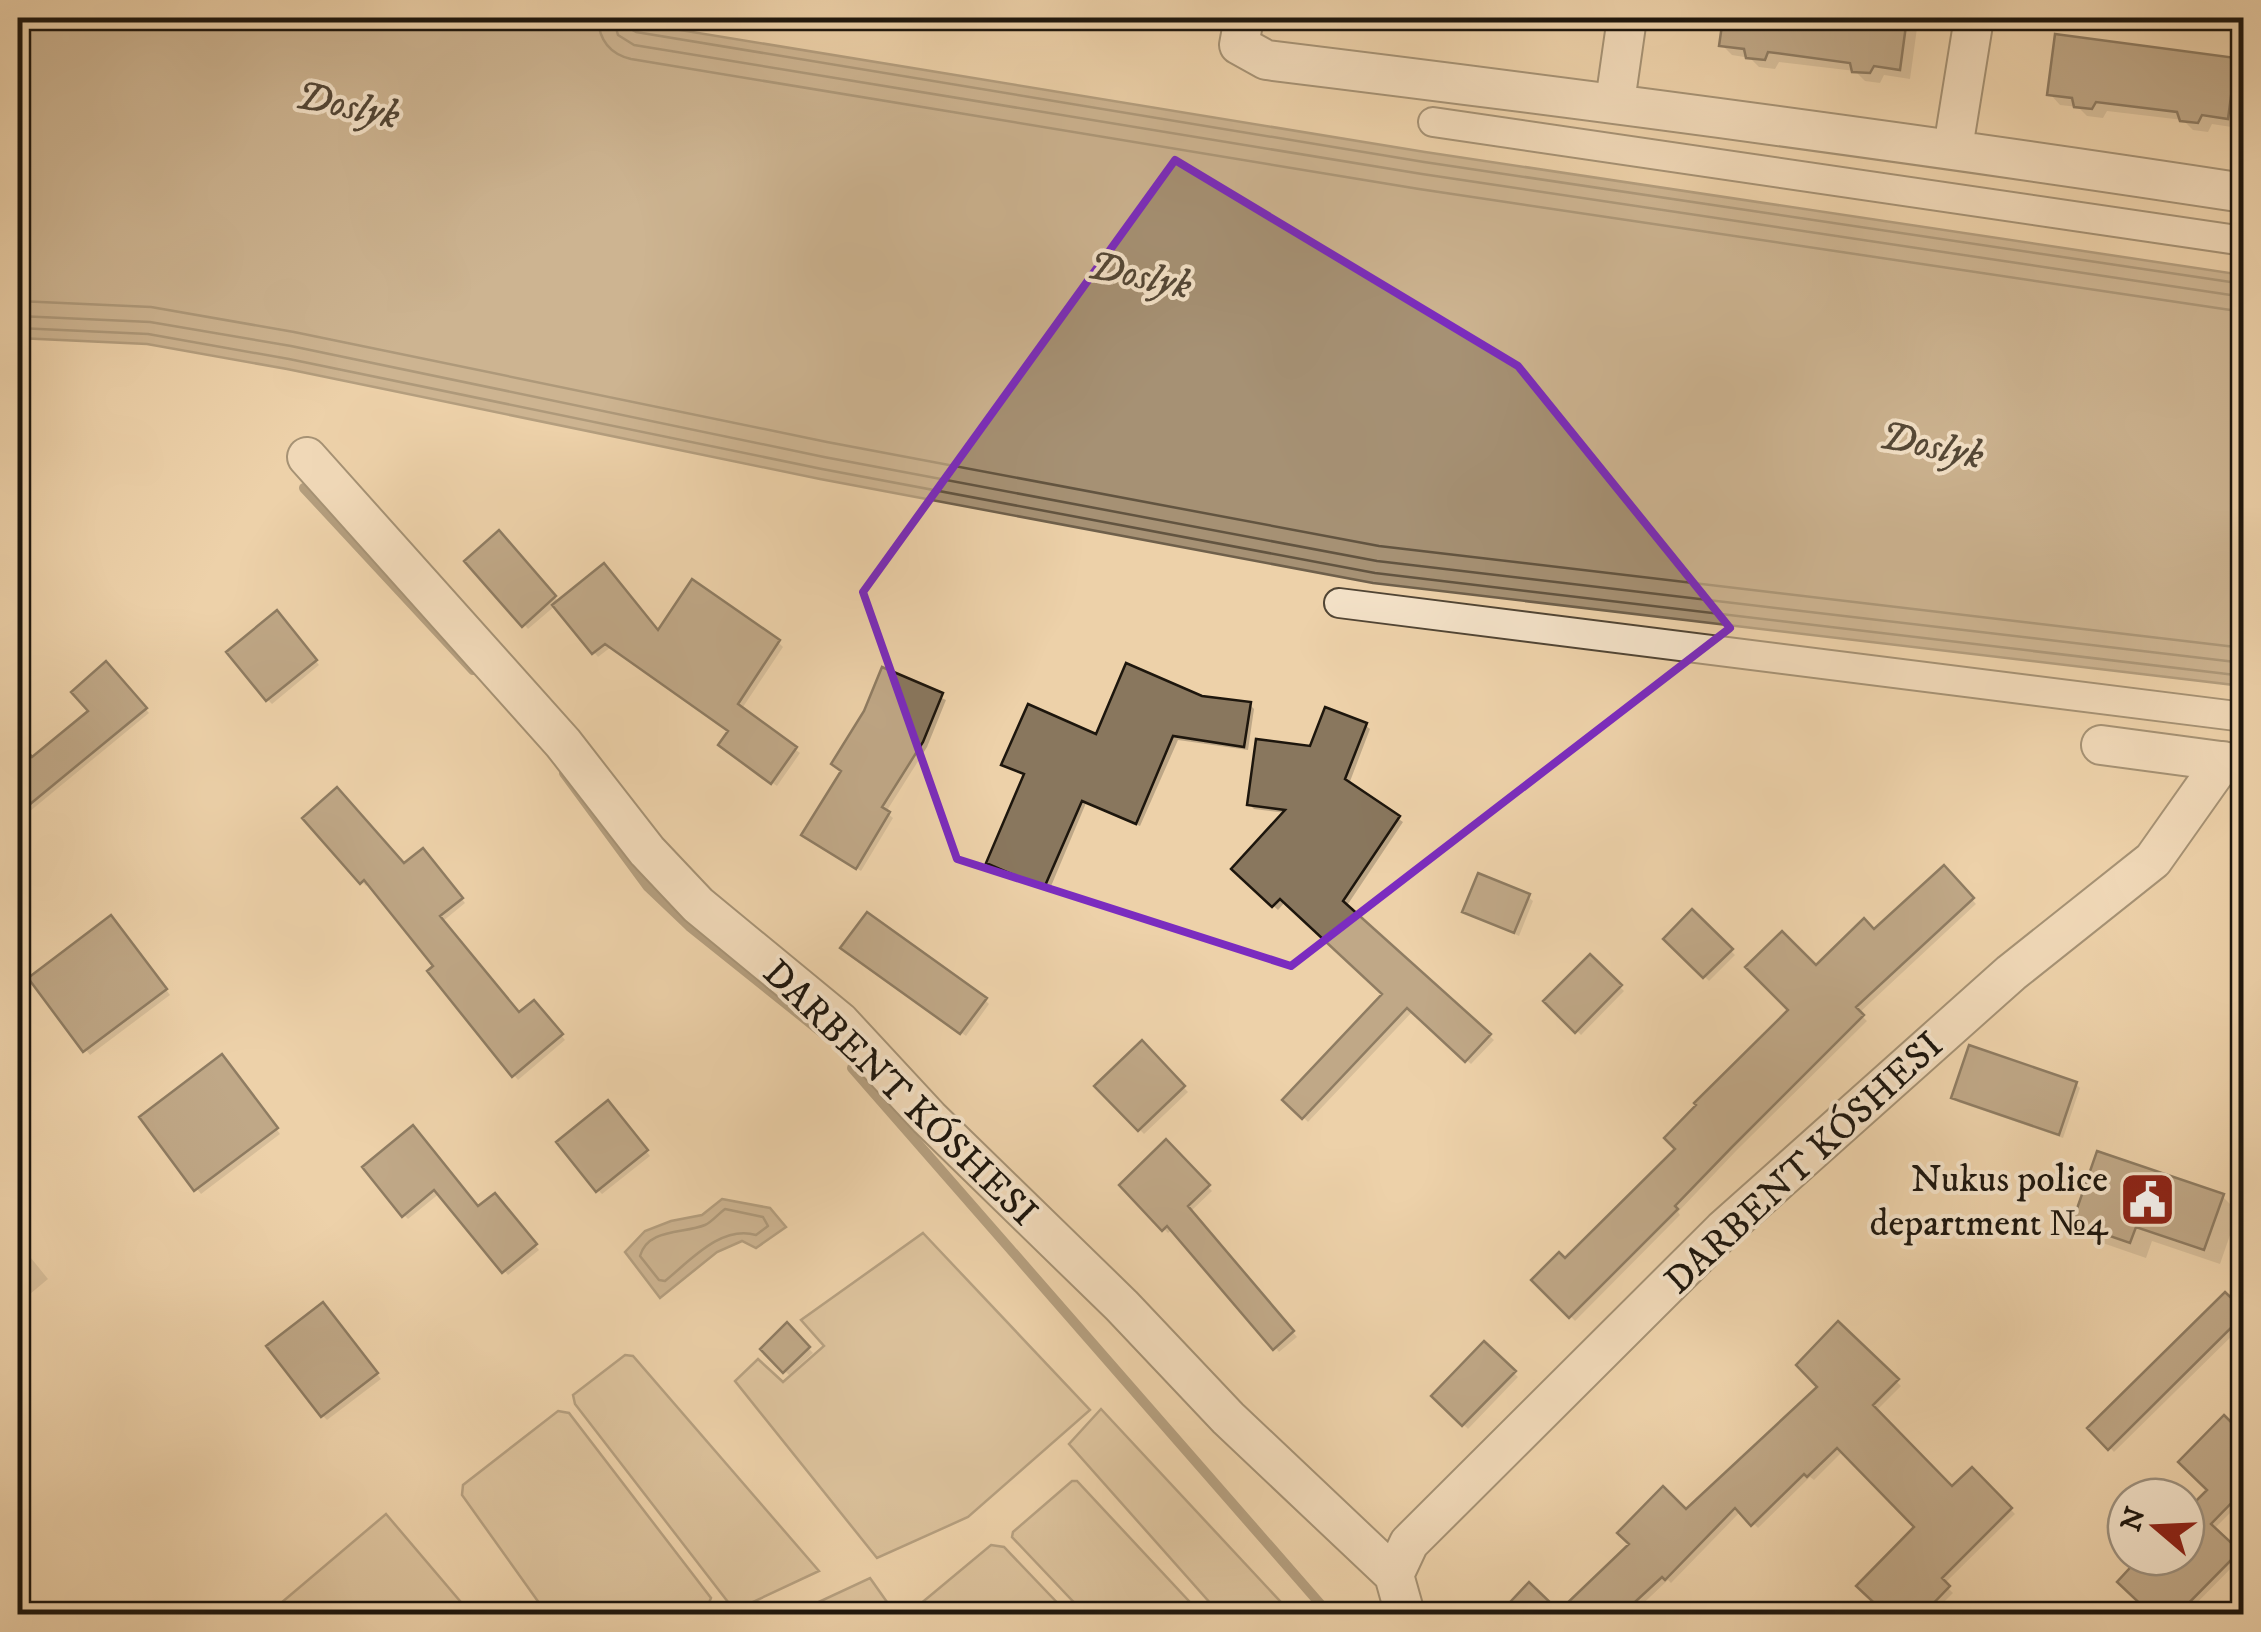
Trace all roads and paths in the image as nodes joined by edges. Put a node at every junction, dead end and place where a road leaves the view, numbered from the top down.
1 (1627, 18) edge
2 (1974, 18) edge
3 (1242, 31) edge
4 (1615, 102) junction
5 (1433, 122) dead end
6 (1954, 148) junction
7 (2244, 193) edge
8 (2244, 240) edge
9 (307, 457) dead end
10 (1339, 603) dead end
11 (2244, 716) edge
12 (2102, 745) dead end
13 (2233, 762) edge
14 (1394, 1575) junction
15 (1406, 1614) edge

1 - 4 street
2 - 6 street
3 - 4 street
4 - 6 street
5 - 8 street
6 - 7 street
9 - 14 street, DARBENT KÓSHESI
10 - 11 street
12 - 13 street
13 - 14 street, DARBENT KÓSHESI
14 - 15 street, DARBENT KÓSHESI

